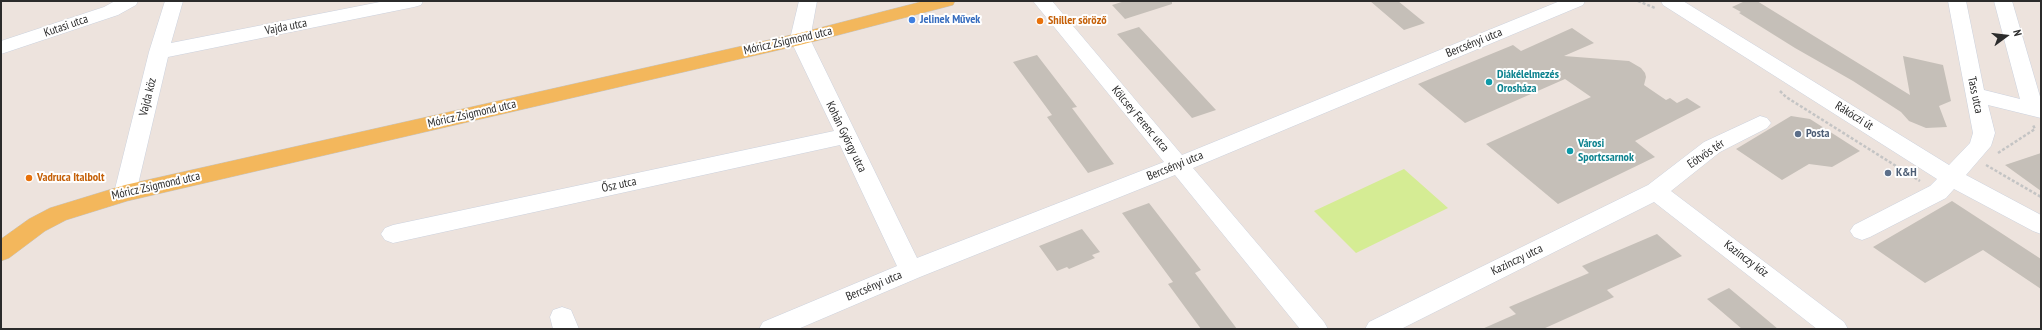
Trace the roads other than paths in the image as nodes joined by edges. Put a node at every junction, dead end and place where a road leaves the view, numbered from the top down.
1 (129, 1) edge
2 (174, 1) edge
3 (414, 1) edge
4 (808, 1) edge
5 (946, 1) edge
6 (1042, 1) edge
7 (1576, 1) edge
8 (1670, 1) edge
9 (1957, 1) edge
10 (2003, 1) edge
11 (800, 39) junction
12 (1, 48) edge
13 (159, 52) junction
14 (1975, 95) junction
15 (2037, 109) edge
16 (1760, 123) dead end
17 (846, 136) junction
18 (1179, 165) junction
19 (1951, 177) junction
20 (1656, 190) junction
21 (124, 193) junction
22 (2041, 225) edge
23 (1862, 231) dead end
24 (393, 234) dead end
25 (3, 248) edge
26 (911, 270) junction
27 (772, 329) edge
28 (1315, 329) edge
29 (1378, 329) edge
30 (1835, 329) edge

1 - 12 street, Kutasi utca
2 - 13 street, Vajda köz
3 - 13 street, Vajda utca
4 - 11 street
5 - 11 main road, Móricz Zsigmond utca
6 - 18 street, Kölcsey Ferenc utca
7 - 18 street, Bercsényi utca
8 - 19 street, Rákóczi út
9 - 14 street, Tass utca
10 - 15 street
11 - 17 street, Kohán György utca
11 - 21 main road, Móricz Zsigmond utca
13 - 21 street, Vajda köz
14 - 15 street
14 - 19 street, Tass utca
16 - 20 street, Eötvös tér
17 - 24 street, Ősz utca
17 - 26 street, Kohán György utca
18 - 26 street, Bercsényi utca
18 - 28 street, Kölcsey Ferenc utca
19 - 22 street, Rákóczi út
19 - 23 street, Tass utca
20 - 29 street, Kazinczy utca
20 - 30 street, Kazinczy köz
21 - 25 main road, Móricz Zsigmond utca
26 - 27 street, Bercsényi utca

